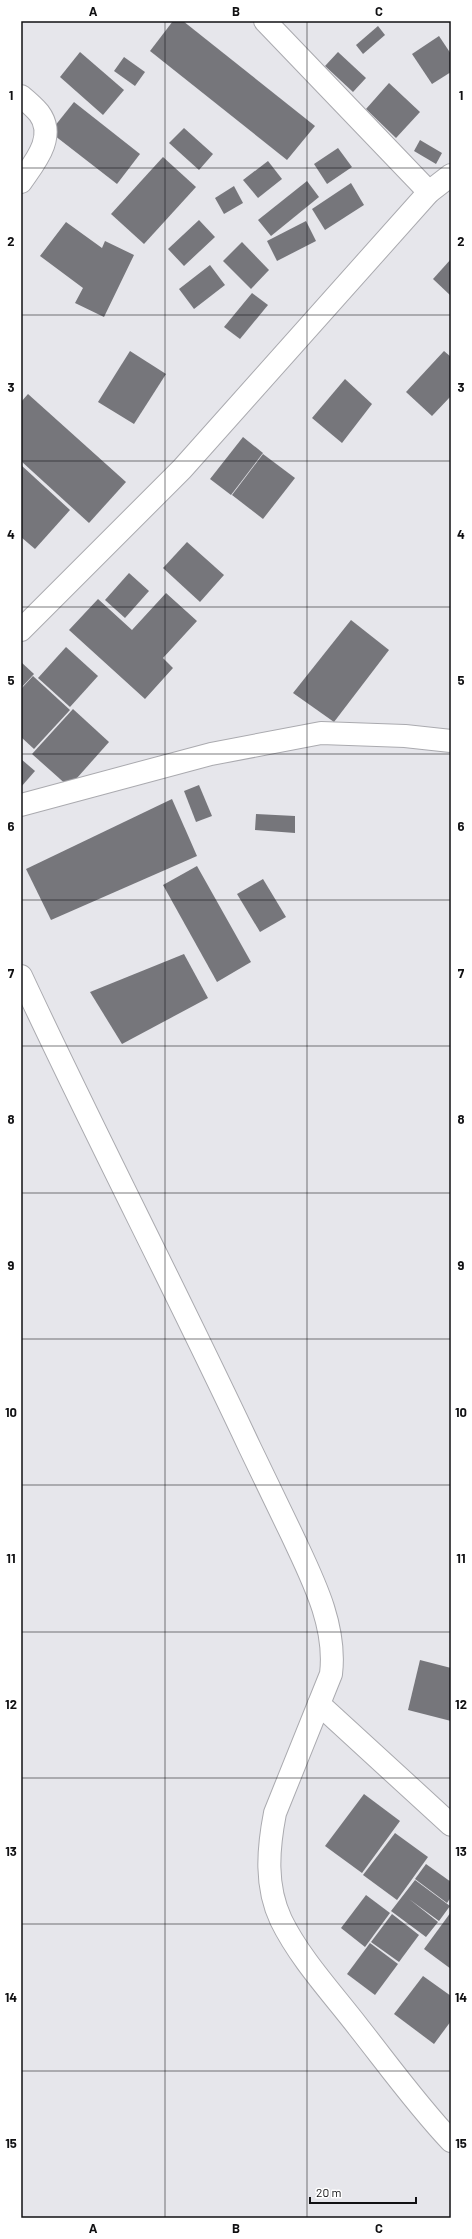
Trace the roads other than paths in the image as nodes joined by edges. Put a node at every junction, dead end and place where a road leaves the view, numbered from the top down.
1 (265, 21) edge
2 (21, 96) edge
3 (451, 175) edge
4 (21, 182) edge
5 (428, 192) junction
6 (21, 630) edge
7 (451, 741) edge
8 (21, 805) edge
9 (21, 976) edge
10 (319, 1704) junction
11 (451, 1825) edge
12 (451, 2140) edge

1 - 5 street
2 - 4 street
3 - 5 street
5 - 6 street
7 - 8 street
9 - 10 street
10 - 11 street
10 - 12 street

